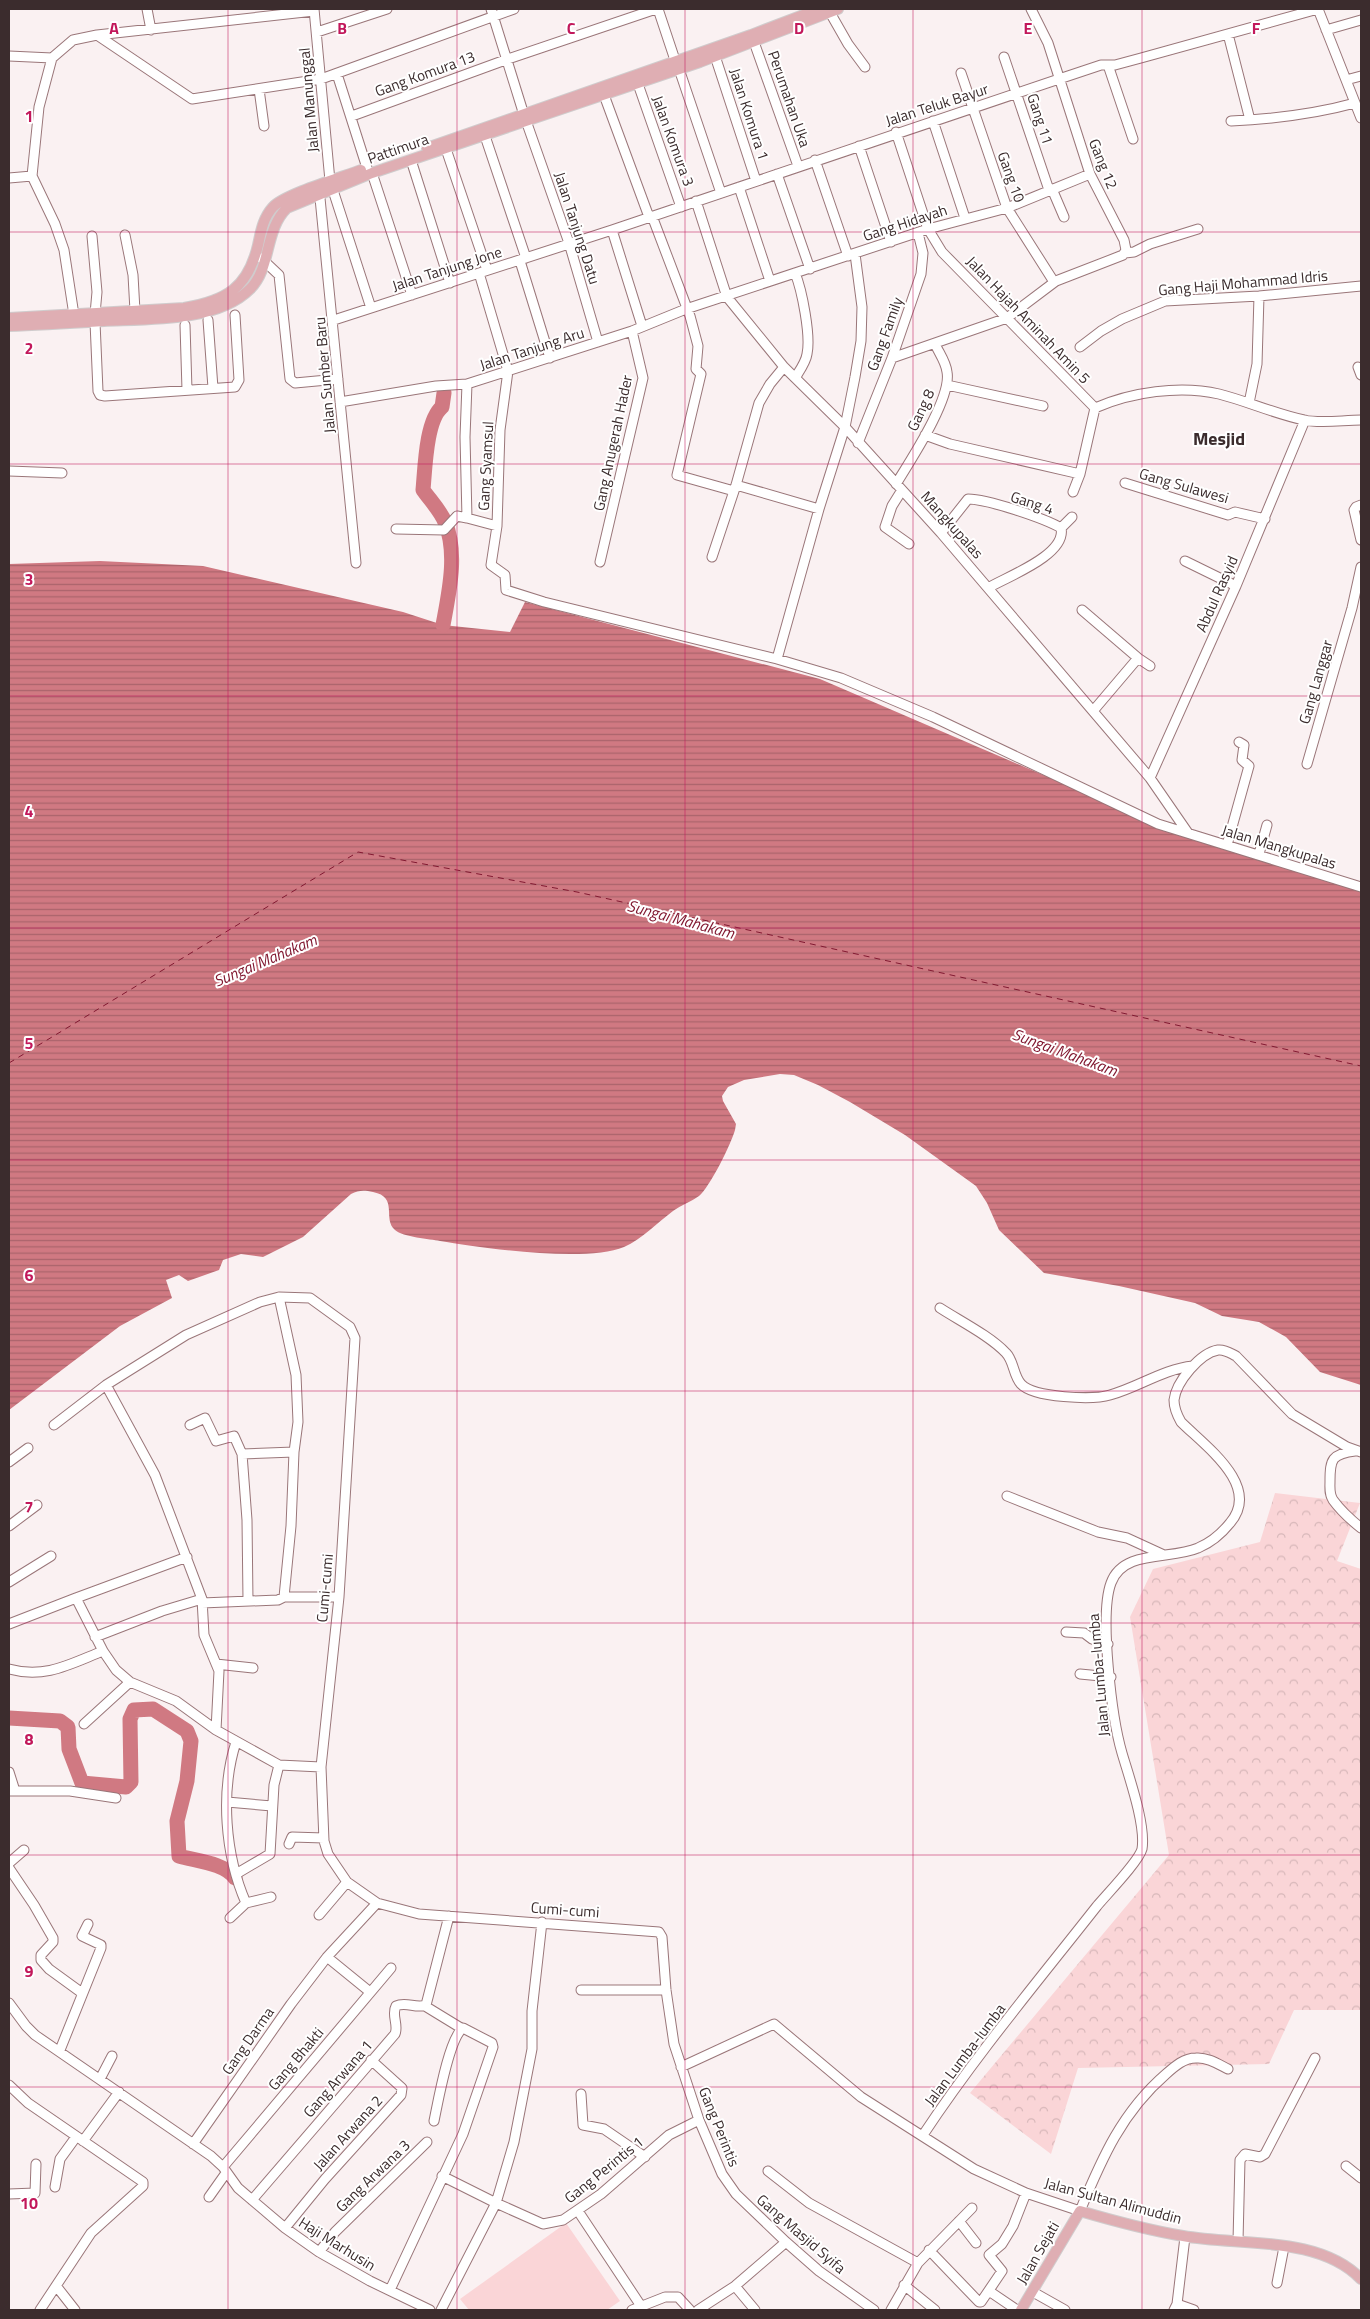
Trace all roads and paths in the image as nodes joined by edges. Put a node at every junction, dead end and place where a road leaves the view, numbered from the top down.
1 (147, 9) edge
2 (387, 9) edge
3 (514, 9) edge
4 (657, 9) edge
5 (1031, 9) edge
6 (1318, 9) edge
7 (314, 10) edge
8 (827, 10) edge
9 (492, 12) edge
10 (365, 13) edge
11 (1361, 20) edge
12 (150, 30) junction
13 (1326, 30) junction
14 (317, 32) junction
15 (1228, 34) junction
16 (97, 35) junction
17 (754, 42) junction
18 (9, 56) edge
19 (716, 56) junction
20 (1004, 57) dead end
21 (52, 58) junction
22 (508, 59) junction
23 (677, 64) junction
24 (1108, 66) junction
25 (865, 67) dead end
26 (961, 73) dead end
27 (337, 74) junction
28 (1361, 76) edge
29 (1059, 78) junction
30 (321, 79) junction
31 (1346, 80) junction
32 (638, 84) junction
33 (259, 89) junction
34 (1016, 93) junction
35 (604, 95) junction
36 (1355, 103) junction
37 (972, 109) junction
38 (352, 116) junction
39 (526, 118) junction
40 (1361, 118) edge
41 (1250, 120) junction
42 (933, 121) junction
43 (1231, 121) dead end
44 (264, 126) dead end
45 (896, 132) junction
46 (485, 136) junction
47 (1133, 139) dead end
48 (859, 146) junction
49 (446, 149) junction
50 (411, 160) junction
51 (816, 160) junction
52 (798, 166) junction
53 (370, 171) junction
54 (777, 174) junction
55 (1090, 174) junction
56 (32, 176) junction
57 (9, 178) edge
58 (756, 181) junction
59 (331, 185) junction
60 (739, 187) junction
61 (319, 189) junction
62 (1050, 189) junction
63 (721, 193) junction
64 (696, 201) junction
65 (682, 207) junction
66 (1007, 208) junction
67 (650, 217) junction
68 (1064, 217) dead end
69 (965, 218) junction
70 (928, 229) junction
71 (1198, 229) dead end
72 (612, 230) junction
73 (918, 233) junction
74 (125, 235) dead end
75 (92, 236) dead end
76 (891, 242) junction
77 (569, 243) junction
78 (256, 254) junction
79 (1124, 254) junction
80 (851, 255) junction
81 (523, 259) junction
82 (265, 261) junction
83 (810, 268) junction
84 (483, 271) junction
85 (795, 273) junction
86 (770, 281) junction
87 (450, 282) junction
88 (1054, 282) junction
89 (1361, 286) edge
90 (412, 296) junction
91 (1259, 296) junction
92 (727, 297) junction
93 (371, 308) junction
94 (686, 309) junction
95 (135, 311) junction
96 (74, 315) junction
97 (236, 315) dead end
98 (113, 316) junction
99 (9, 318) edge
100 (95, 318) junction
101 (1007, 318) junction
102 (208, 320) dead end
103 (334, 320) junction
104 (185, 325) dead end
105 (9, 326) edge
106 (642, 326) junction
107 (632, 331) junction
108 (598, 342) junction
109 (935, 344) junction
110 (1080, 348) dead end
111 (550, 358) junction
112 (892, 358) junction
113 (784, 367) junction
114 (508, 371) junction
115 (795, 378) junction
116 (338, 380) junction
117 (467, 384) junction
118 (948, 385) junction
119 (213, 388) junction
120 (188, 390) junction
121 (340, 402) junction
122 (1249, 403) junction
123 (1043, 406) dead end
124 (1094, 408) junction
125 (1305, 420) junction
126 (1361, 420) edge
127 (845, 427) junction
128 (925, 435) junction
129 (858, 443) junction
130 (9, 471) edge
131 (62, 473) dead end
132 (1080, 474) junction
133 (1125, 483) dead end
134 (899, 487) junction
135 (735, 488) junction
136 (1073, 492) dead end
137 (1361, 505) edge
138 (819, 509) junction
139 (1072, 517) dead end
140 (468, 518) junction
141 (1265, 519) junction
142 (496, 526) junction
143 (1061, 528) junction
144 (396, 529) dead end
145 (941, 532) junction
146 (1361, 540) edge
147 (909, 544) dead end
148 (712, 557) dead end
149 (491, 561) joint
150 (1185, 561) dead end
151 (600, 562) dead end
152 (356, 563) dead end
153 (1361, 567) edge
154 (1236, 586) junction
155 (988, 588) junction
156 (1357, 607) edge
157 (1082, 610) dead end
158 (1138, 658) junction
159 (777, 659) junction
160 (1150, 666) dead end
161 (1093, 711) junction
162 (1239, 742) dead end
163 (1307, 764) dead end
164 (1150, 778) junction
165 (1267, 825) dead end
166 (1188, 833) junction
167 (1228, 845) junction
168 (1259, 854) junction
169 (1361, 887) edge
170 (279, 1297) junction
171 (940, 1308) dead end
172 (1193, 1366) junction
173 (106, 1385) junction
174 (54, 1425) dead end
175 (190, 1425) dead end
176 (28, 1448) dead end
177 (294, 1452) junction
178 (1358, 1452) edge
179 (242, 1454) junction
180 (9, 1462) edge
181 (1007, 1496) dead end
182 (37, 1505) dead end
183 (9, 1526) edge
184 (1361, 1528) edge
185 (1164, 1555) junction
186 (51, 1556) dead end
187 (187, 1558) junction
188 (9, 1582) edge
189 (284, 1597) junction
190 (339, 1597) junction
191 (76, 1598) junction
192 (248, 1600) junction
193 (202, 1601) junction
194 (10, 1620) edge
195 (1066, 1632) dead end
196 (95, 1637) junction
197 (1108, 1644) junction
198 (102, 1651) junction
199 (216, 1664) junction
200 (253, 1668) dead end
201 (9, 1669) edge
202 (1080, 1674) dead end
203 (1111, 1677) junction
204 (130, 1682) junction
205 (84, 1724) dead end
206 (216, 1730) junction
207 (236, 1742) junction
208 (279, 1765) junction
209 (321, 1767) junction
210 (9, 1772) edge
211 (12, 1791) edge
212 (116, 1798) dead end
213 (227, 1802) junction
214 (272, 1806) junction
215 (324, 1838) junction
216 (289, 1844) dead end
217 (24, 1850) dead end
218 (9, 1863) edge
219 (9, 1868) edge
220 (236, 1874) junction
221 (347, 1882) junction
222 (271, 1897) dead end
223 (246, 1903) junction
224 (376, 1903) junction
225 (319, 1916) dead end
226 (449, 1916) junction
227 (230, 1918) dead end
228 (542, 1922) junction
229 (88, 1924) dead end
230 (328, 1957) junction
231 (391, 1968) dead end
232 (581, 1990) dead end
233 (666, 1990) junction
234 (370, 1992) junction
235 (82, 1994) junction
236 (9, 2003) edge
237 (425, 2006) junction
238 (461, 2028) junction
239 (60, 2050) junction
240 (112, 2056) dead end
241 (1316, 2058) dead end
242 (371, 2060) junction
243 (681, 2068) junction
244 (1228, 2068) dead end
245 (100, 2079) junction
246 (9, 2085) edge
247 (120, 2092) junction
248 (581, 2094) dead end
249 (699, 2120) junction
250 (434, 2121) dead end
251 (923, 2135) junction
252 (80, 2139) junction
253 (427, 2142) dead end
254 (194, 2144) junction
255 (645, 2158) junction
256 (36, 2164) dead end
257 (1346, 2166) dead end
258 (225, 2170) junction
259 (768, 2171) dead end
260 (442, 2176) junction
261 (1361, 2178) edge
262 (55, 2187) dead end
263 (1026, 2193) junction
264 (9, 2194) edge
265 (736, 2194) joint
266 (209, 2197) dead end
267 (252, 2200) junction
268 (496, 2203) junction
269 (972, 2208) dead end
270 (1080, 2211) junction
271 (578, 2212) junction
272 (959, 2221) junction
273 (285, 2228) junction
274 (1185, 2237) junction
275 (1238, 2241) junction
276 (786, 2242) junction
277 (976, 2243) dead end
278 (1284, 2247) junction
279 (929, 2250) junction
280 (319, 2252) junction
281 (918, 2263) junction
282 (1359, 2273) edge
283 (1277, 2283) dead end
284 (735, 2286) junction
285 (904, 2286) junction
286 (56, 2287) junction
287 (390, 2290) junction
288 (989, 2291) junction
289 (1033, 2292) junction
290 (1176, 2307) edge
291 (636, 2308) edge
292 (751, 2308) edge
293 (40, 2310) edge
294 (75, 2310) edge
295 (430, 2310) edge
296 (441, 2310) edge
297 (690, 2310) edge
298 (698, 2310) edge
299 (874, 2310) edge
300 (891, 2310) edge
301 (935, 2310) edge
302 (1016, 2310) edge
303 (1021, 2310) edge
304 (1065, 2310) edge
305 (1194, 2310) edge

1 - 12 street
2 - 10 street
3 - 9 street
4 - 22 street, Gang Komura 13
4 - 23 street
5 - 29 street
6 - 13 street
6 - 15 street, Jalan Teluk Bayur
7 - 12 street
7 - 14 street, Jalan Manunggal
8 - 17 main road, Pattimura
8 - 23 main road, Pattimura
8 - 25 street
9 - 22 street, Jalan Tanjung Datu
9 - 27 street
10 - 14 street
11 - 13 street
12 - 16 street
13 - 31 street
14 - 30 street, Jalan Manunggal
15 - 24 street, Jalan Teluk Bayur
15 - 41 street
16 - 21 street
16 - 33 street
17 - 19 main road, Pattimura
17 - 52 street, Perumahan Uka
18 - 21 street
19 - 23 main road, Pattimura
19 - 58 street, Jalan Komura 1
20 - 34 street, Gang 11
21 - 56 street
22 - 38 street, Gang Komura 13
22 - 39 street, Jalan Tanjung Datu
23 - 32 main road, Pattimura
23 - 39 main road, Pattimura
23 - 63 street
24 - 29 street, Jalan Teluk Bayur
24 - 47 street
26 - 37 street, Gang 10
27 - 30 street
27 - 38 street
28 - 31 street
29 - 34 street, Jalan Teluk Bayur
29 - 55 street, Gang 12
30 - 33 street
30 - 59 street, Jalan Manunggal
31 - 36 street
32 - 35 main road, Pattimura
32 - 65 street, Jalan Komura 3
33 - 44 street
34 - 37 street, Jalan Teluk Bayur
34 - 62 street, Gang 11
35 - 39 main road, Pattimura
35 - 67 street
36 - 40 street
36 - 41 street
37 - 42 street, Jalan Teluk Bayur
37 - 66 street, Gang 10
38 - 53 street
39 - 46 main road, Pattimura
39 - 53 main road, Pattimura
39 - 77 street, Jalan Tanjung Datu
41 - 43 street
42 - 45 street, Jalan Teluk Bayur
42 - 69 street
45 - 48 street, Jalan Teluk Bayur
45 - 70 street
46 - 49 main road, Pattimura
46 - 81 street
48 - 51 street, Jalan Teluk Bayur
48 - 76 street
49 - 50 main road, Pattimura
49 - 84 street
50 - 53 main road, Pattimura
50 - 87 street
51 - 52 street, Jalan Teluk Bayur
51 - 80 street
52 - 54 street, Jalan Teluk Bayur
53 - 59 main road, Pattimura
53 - 90 street
54 - 58 street, Jalan Teluk Bayur
54 - 83 street
55 - 62 street, Gang Hidayah
55 - 79 street, Gang 12
56 - 57 street
56 - 96 street
58 - 60 street, Jalan Teluk Bayur
59 - 61 main road, Pattimura
59 - 93 street, Jalan Manunggal
60 - 63 street, Jalan Teluk Bayur
60 - 86 street
61 - 78 main road, Pattimura
61 - 82 main road, Pattimura
61 - 103 street, Jalan Sumber Baru
62 - 66 street, Gang Hidayah
62 - 68 street, Gang 11
63 - 64 street, Jalan Teluk Bayur
64 - 65 street, Jalan Teluk Bayur
64 - 92 street
65 - 67 street, Jalan Teluk Bayur
66 - 69 street, Gang Hidayah
66 - 88 street, Gang 10
67 - 72 street, Jalan Teluk Bayur
67 - 94 street
69 - 70 street, Gang Hidayah
70 - 73 street, Gang Hidayah
70 - 101 street, Jalan Hajah Aminah Amin 5
71 - 79 street
72 - 77 street, Jalan Teluk Bayur
72 - 106 street
73 - 76 street, Gang Hidayah
73 - 112 street, Gang Family
74 - 95 street
75 - 100 street
76 - 80 street, Gang Hidayah
77 - 81 street, Jalan Tanjung Jone
77 - 108 street, Jalan Tanjung Datu
78 - 82 street
78 - 95 main road, Pattimura
79 - 88 street
80 - 83 street, Gang Hidayah
80 - 127 street
81 - 84 street, Jalan Tanjung Jone
81 - 111 street
82 - 98 main road, Pattimura
82 - 116 street
83 - 85 street, Gang Hidayah
84 - 87 street, Jalan Tanjung Jone
84 - 114 street
85 - 86 street, Gang Hidayah
85 - 115 street
86 - 92 street, Gang Hidayah
87 - 90 street, Jalan Tanjung Jone
88 - 101 street
89 - 91 street, Gang Haji Mohammad Idris
90 - 93 street, Jalan Tanjung Jone
91 - 110 street, Gang Haji Mohammad Idris
91 - 122 street
92 - 94 street, Jalan Tanjung Aru
92 - 113 street, Mangkupalas
93 - 103 street, Jalan Tanjung Jone
94 - 106 street, Jalan Tanjung Aru
94 - 135 street
95 - 98 main road, Pattimura
96 - 99 main road, Pattimura
96 - 100 main road, Pattimura
97 - 119 street
98 - 100 main road, Pattimura
100 - 105 main road, Pattimura
100 - 120 street
101 - 109 street
101 - 124 street, Jalan Hajah Aminah Amin 5
102 - 119 street
103 - 116 street, Jalan Sumber Baru
104 - 120 street
106 - 107 street, Jalan Tanjung Aru
107 - 108 street, Jalan Tanjung Aru
107 - 151 street, Gang Anugerah Hader
108 - 111 street, Jalan Tanjung Aru
109 - 112 street
109 - 118 street, Gang 8
111 - 114 street, Jalan Tanjung Aru
112 - 129 street, Gang Family
113 - 115 street, Mangkupalas
113 - 135 street
114 - 117 street, Jalan Tanjung Aru
114 - 142 street, Gang Syamsul
115 - 127 street, Mangkupalas
116 - 121 street, Jalan Sumber Baru
117 - 121 street, Jalan Tanjung Aru
117 - 140 street
118 - 123 street
118 - 128 street, Gang 8
119 - 120 street
121 - 152 street, Jalan Sumber Baru
122 - 124 street
122 - 125 street
124 - 132 street
125 - 126 street
125 - 141 street, Abdul Rasyid
127 - 129 street, Mangkupalas
127 - 138 street
128 - 132 street
128 - 134 street, Gang 8
129 - 134 street, Mangkupalas
130 - 131 street
132 - 136 street
133 - 141 street, Gang Sulawesi
134 - 145 street, Mangkupalas
134 - 147 street, Gang 8
135 - 138 street
135 - 148 street
137 - 146 street
138 - 159 street
139 - 143 street
140 - 142 street
140 - 144 street
141 - 154 street, Abdul Rasyid
142 - 149 street, Gang Syamsul
143 - 145 street, Gang 4
143 - 155 street, Gang 4
145 - 155 street, Mangkupalas
149 - 159 street, Jalan Mangkupalas
150 - 154 street
153 - 156 street, Gang Langgar
154 - 164 street, Abdul Rasyid
155 - 161 street, Mangkupalas
156 - 163 street, Gang Langgar
157 - 158 street
158 - 160 street
158 - 161 street
159 - 166 street, Jalan Mangkupalas
161 - 164 street, Mangkupalas
162 - 167 street
164 - 166 street, Mangkupalas
165 - 168 street
166 - 167 street, Jalan Mangkupalas
167 - 168 street, Jalan Mangkupalas
168 - 169 street, Jalan Mangkupalas
170 - 173 street, Cumi-cumi
170 - 177 street
170 - 190 street, Cumi-cumi
171 - 172 street
172 - 178 street, Jalan Lumba-lumba
172 - 185 street, Jalan Lumba-lumba
173 - 174 street, Cumi-cumi
173 - 187 street
175 - 179 street
176 - 180 street
177 - 179 street
177 - 189 street
178 - 184 street
179 - 192 street
181 - 185 street
182 - 183 street
185 - 197 street, Jalan Lumba-lumba
186 - 188 street
187 - 191 street
187 - 193 street
189 - 190 street
189 - 192 street
190 - 209 street, Cumi-cumi
191 - 194 street
191 - 196 street
192 - 193 street
193 - 196 street
193 - 199 street
195 - 197 street
196 - 198 street
197 - 203 street, Jalan Lumba-lumba
198 - 201 street
198 - 204 street
199 - 200 street
199 - 206 street
202 - 203 street
203 - 251 street, Jalan Lumba-lumba
204 - 205 street
204 - 206 street
206 - 207 street
207 - 208 street
207 - 213 street
208 - 209 street
208 - 214 street
209 - 215 street, Cumi-cumi
210 - 211 street
211 - 212 street
213 - 214 street
213 - 220 street
214 - 220 street
215 - 216 street
215 - 221 street, Cumi-cumi
217 - 218 street
219 - 235 street
220 - 223 street
221 - 224 street, Cumi-cumi
221 - 225 street
222 - 223 street
223 - 227 street
224 - 226 street, Cumi-cumi
224 - 230 street, Gang Darma
226 - 228 street, Cumi-cumi
226 - 237 street
228 - 233 street, Cumi-cumi
228 - 268 street
229 - 235 street
230 - 234 street
230 - 254 street, Gang Darma
231 - 234 street, Gang Bhakti
232 - 233 street
233 - 243 street, Cumi-cumi
234 - 258 street, Gang Bhakti
235 - 239 street
236 - 239 street, Haji Marhusin
237 - 238 street
237 - 242 street, Gang Arwana 1
238 - 250 street
238 - 260 street
239 - 245 street, Haji Marhusin
240 - 245 street
241 - 275 street
242 - 267 street, Gang Arwana 1
242 - 273 street, Jalan Arwana 2
243 - 249 street, Gang Perintis
243 - 251 street
244 - 270 street
245 - 247 street, Haji Marhusin
246 - 252 street
247 - 252 street
247 - 254 street, Haji Marhusin
248 - 255 street
249 - 255 street, Gang Perintis 1
249 - 265 street, Gang Perintis
251 - 263 street, Jalan Sultan Alimuddin
252 - 262 street
252 - 286 street
253 - 280 street, Gang Arwana 3
254 - 258 street, Haji Marhusin
255 - 271 street, Gang Perintis 1
256 - 264 street
257 - 261 street
258 - 266 street, Gang Bhakti
258 - 267 street, Haji Marhusin
259 - 281 street
260 - 268 street, Gang Perintis 1
260 - 287 street
263 - 270 street, Jalan Sultan Alimuddin
263 - 288 street
265 - 276 street, Gang Masjid Syifa
267 - 273 street, Haji Marhusin
268 - 271 street, Gang Perintis 1
268 - 296 street
269 - 272 street
270 - 274 main road, Jalan Sultan Alimuddin
270 - 289 main road, Jalan Sejati
271 - 291 street
272 - 277 street
272 - 279 street
273 - 280 street, Haji Marhusin
274 - 275 main road, Jalan Sultan Alimuddin
274 - 290 street
275 - 278 main road, Jalan Sultan Alimuddin
276 - 284 street
276 - 299 street, Gang Masjid Syifa
278 - 282 main road, Jalan Sultan Alimuddin
278 - 283 street
279 - 281 street
279 - 288 street
280 - 287 street, Haji Marhusin
281 - 285 street
284 - 292 street
284 - 298 street
285 - 300 street
285 - 301 street
286 - 293 street
286 - 294 street
287 - 295 street, Haji Marhusin
288 - 302 street
289 - 303 main road, Jalan Sejati
289 - 304 street
290 - 305 street
291 - 297 street

